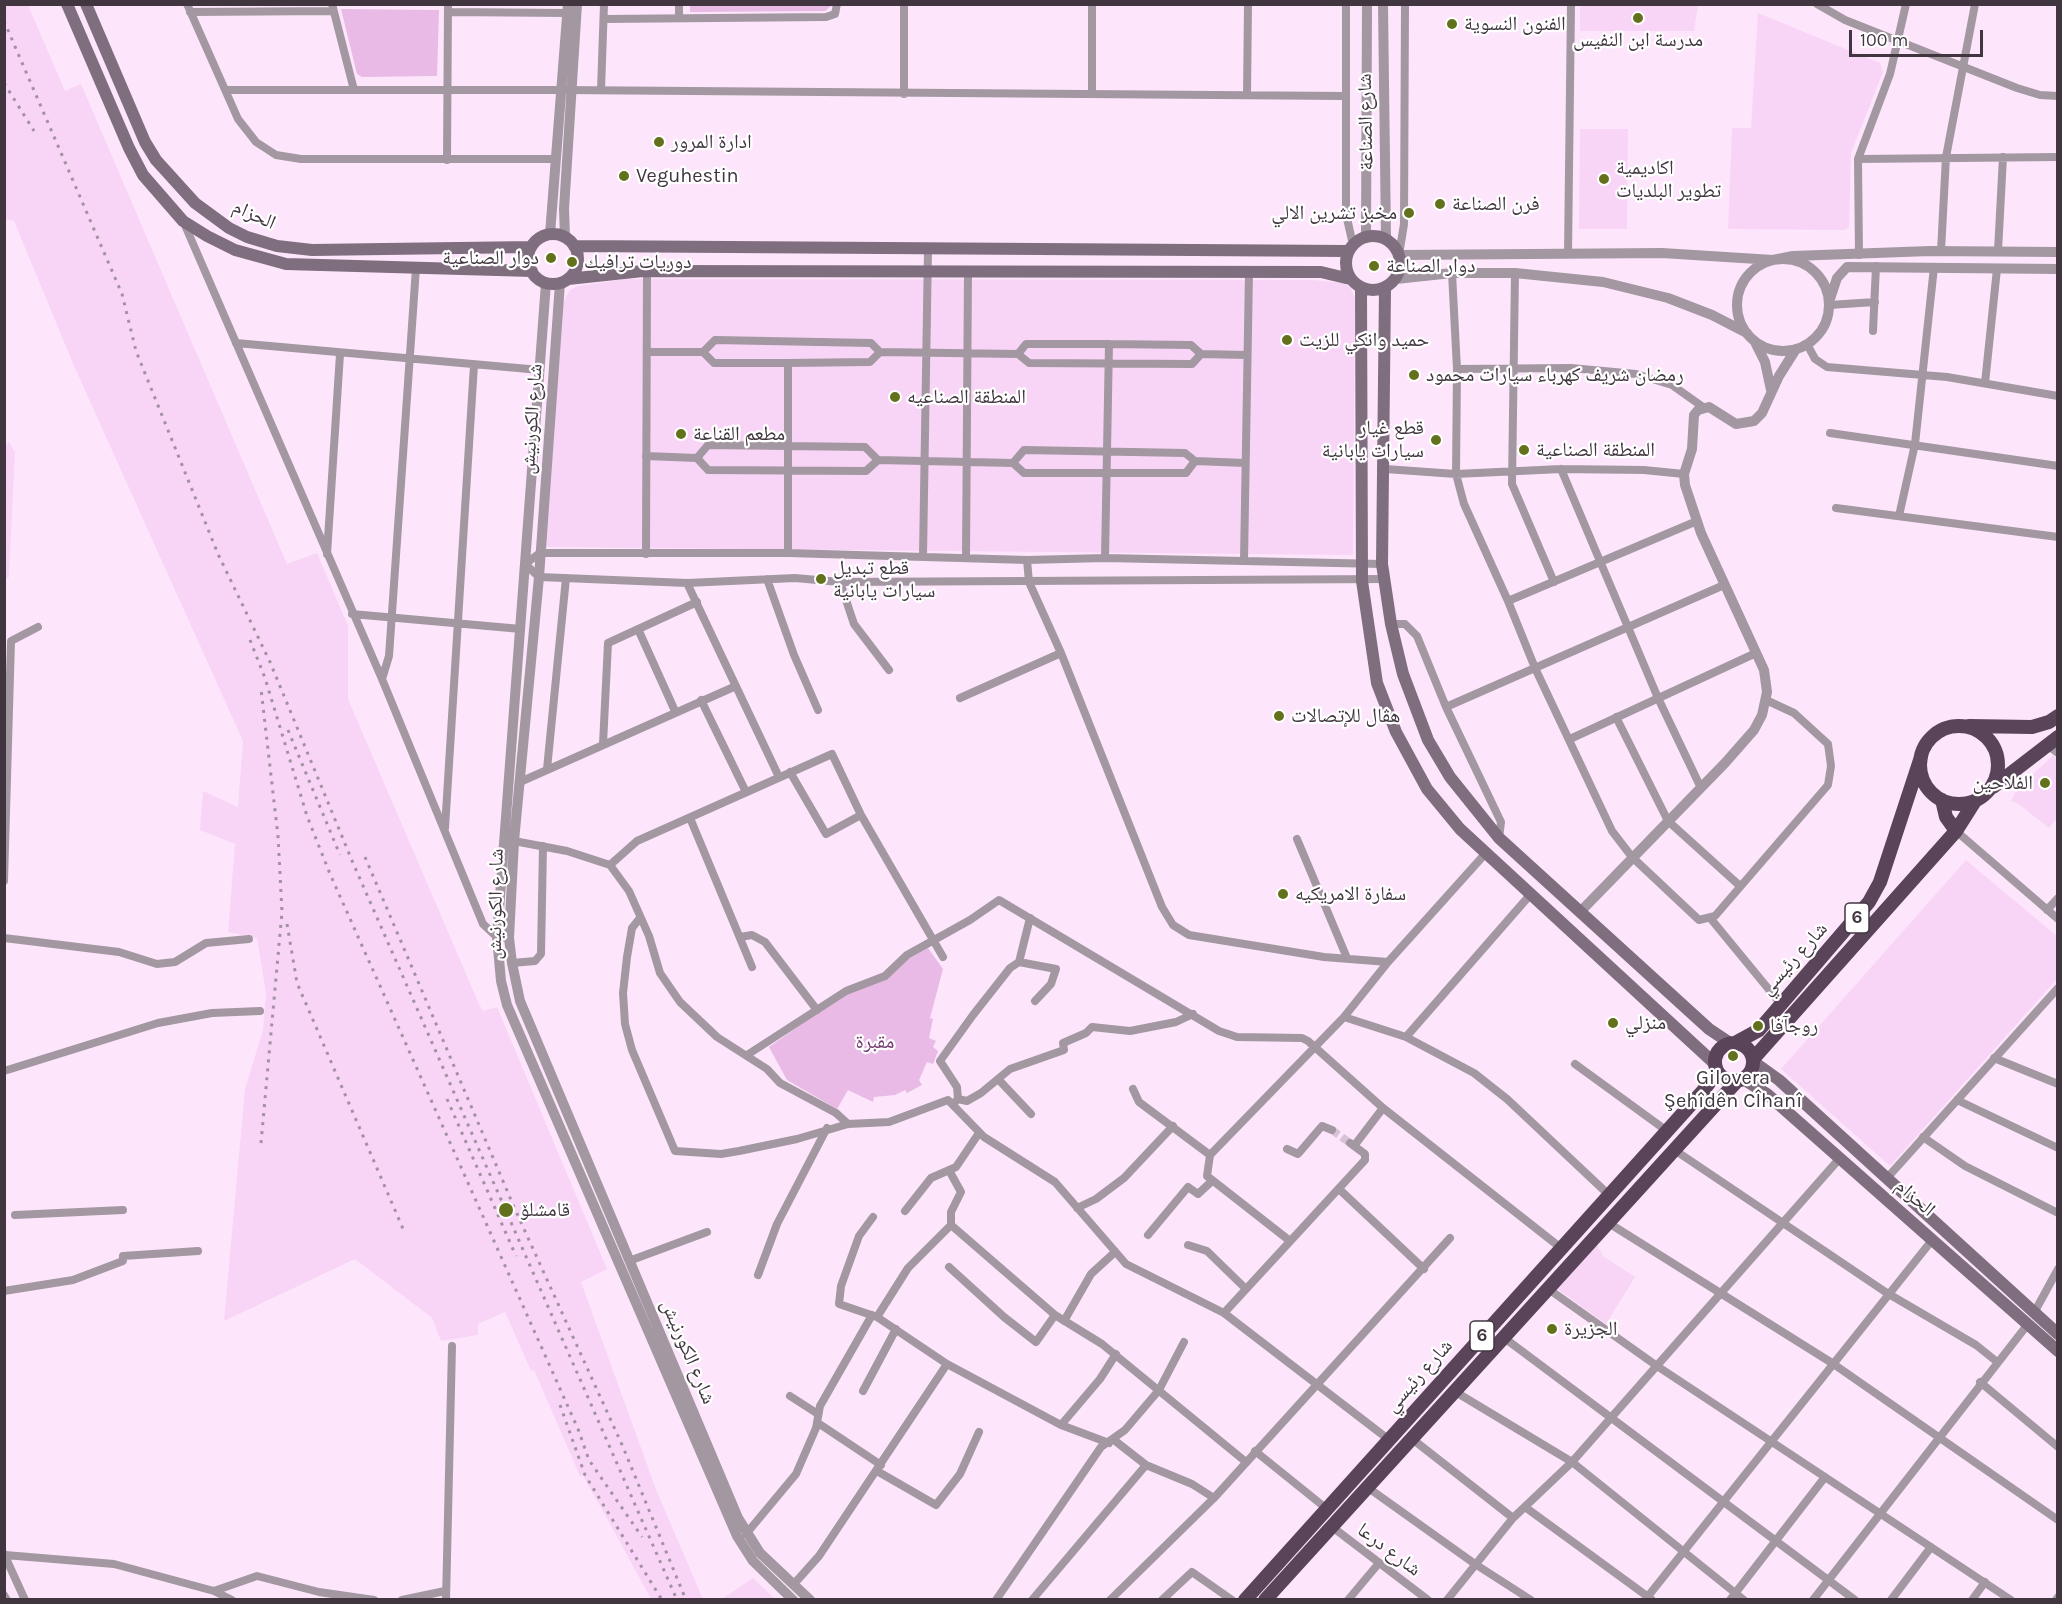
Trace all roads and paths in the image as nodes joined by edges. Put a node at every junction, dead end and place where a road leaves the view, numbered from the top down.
1 (67, 4) edge
2 (86, 4) edge
3 (578, 4) edge
4 (604, 4) edge
5 (680, 4) edge
6 (837, 4) edge
7 (904, 4) edge
8 (1092, 4) edge
9 (1248, 4) edge
10 (1346, 4) edge
11 (1367, 4) edge
12 (1383, 4) edge
13 (1405, 4) edge
14 (1571, 4) edge
15 (1816, 4) edge
16 (1906, 4) edge
17 (1975, 4) edge
18 (188, 8) edge
19 (332, 8) edge
20 (448, 8) edge
21 (567, 9) edge
22 (679, 18) junction
23 (604, 20) junction
24 (1898, 40) junction
25 (1962, 64) junction
26 (226, 90) junction
27 (354, 90) junction
28 (447, 90) junction
29 (567, 90) junction
30 (601, 90) junction
31 (904, 94) junction
32 (1092, 94) junction
33 (1247, 95) junction
34 (1345, 96) junction
35 (2058, 96) edge
36 (1946, 157) junction
37 (2002, 157) junction
38 (2058, 157) edge
39 (555, 159) junction
40 (1858, 159) junction
41 (447, 160) junction
42 (183, 221) junction
43 (550, 234) junction
44 (1366, 236) junction
45 (1386, 239) junction
46 (570, 241) junction
47 (531, 247) junction
48 (1351, 248) junction
49 (928, 249) junction
50 (1941, 251) junction
51 (1998, 251) junction
52 (2058, 252) edge
53 (1568, 254) junction
54 (1400, 255) junction
55 (1859, 255) junction
56 (1773, 260) junction
57 (1876, 266) junction
58 (1934, 267) junction
59 (416, 268) junction
60 (1997, 269) junction
61 (2058, 269) edge
62 (532, 271) junction
63 (647, 272) junction
64 (928, 272) junction
65 (968, 272) junction
66 (1249, 273) junction
67 (1452, 273) junction
68 (1515, 273) junction
69 (1350, 279) junction
70 (1396, 279) junction
71 (564, 281) junction
72 (546, 283) junction
73 (1361, 288) junction
74 (1385, 288) junction
75 (1875, 302) junction
76 (1829, 305) junction
77 (1873, 331) dead end
78 (1750, 337) junction
79 (236, 343) junction
80 (1109, 344) junction
81 (1802, 346) junction
82 (647, 352) junction
83 (703, 352) junction
84 (880, 352) junction
85 (927, 352) junction
86 (968, 353) junction
87 (340, 354) junction
88 (1018, 354) junction
89 (1201, 354) junction
90 (1247, 356) junction
91 (410, 359) junction
92 (788, 363) junction
93 (1108, 364) junction
94 (474, 365) junction
95 (1457, 369) junction
96 (1513, 369) junction
97 (540, 370) junction
98 (1924, 375) junction
99 (1985, 383) junction
100 (1771, 390) junction
101 (2058, 396) edge
102 (1703, 407) junction
103 (1830, 433) dead end
104 (1915, 444) junction
105 (788, 446) junction
106 (1107, 451) junction
107 (646, 456) junction
108 (697, 458) junction
109 (878, 460) junction
110 (925, 461) junction
111 (1195, 461) junction
112 (967, 462) junction
113 (1013, 463) junction
114 (1245, 463) junction
115 (2058, 466) edge
116 (1385, 469) junction
117 (1561, 469) junction
118 (788, 470) junction
119 (1512, 471) junction
120 (1106, 473) junction
121 (1456, 474) junction
122 (1684, 474) junction
123 (1836, 508) dead end
124 (1899, 516) junction
125 (1697, 521) junction
126 (2058, 537) edge
127 (540, 553) junction
128 (788, 553) junction
129 (646, 554) junction
130 (327, 555) junction
131 (924, 556) junction
132 (966, 557) junction
133 (1105, 558) junction
134 (1027, 560) junction
135 (1244, 560) junction
136 (1364, 562) junction
137 (1599, 562) junction
138 (525, 564) junction
139 (1382, 564) junction
140 (539, 577) junction
141 (566, 578) junction
142 (767, 579) junction
143 (1385, 579) junction
144 (1362, 581) junction
145 (840, 582) junction
146 (1029, 582) junction
147 (1554, 582) junction
148 (687, 583) junction
149 (1724, 585) junction
150 (1508, 601) junction
151 (697, 602) junction
152 (352, 614) junction
153 (392, 617) junction
154 (458, 624) junction
155 (1391, 624) junction
156 (38, 627) dead end
157 (1628, 627) junction
158 (638, 629) junction
159 (521, 630) junction
160 (1061, 653) junction
161 (1756, 653) junction
162 (1535, 668) junction
163 (889, 670) dead end
164 (382, 679) junction
165 (736, 686) junction
166 (7, 696) edge
167 (960, 698) dead end
168 (1658, 698) junction
169 (701, 700) junction
170 (1766, 700) junction
171 (1446, 707) junction
172 (818, 710) dead end
173 (675, 711) junction
174 (2058, 716) edge
175 (1616, 717) junction
176 (1963, 726) junction
177 (1570, 739) junction
178 (603, 744) junction
179 (2054, 745) edge
180 (1921, 757) junction
181 (548, 770) junction
182 (790, 772) junction
183 (779, 777) junction
184 (520, 782) junction
185 (1701, 788) junction
186 (1989, 790) junction
187 (746, 792) junction
188 (1941, 800) junction
189 (1975, 801) junction
190 (861, 815) junction
191 (690, 818) junction
192 (1668, 821) junction
193 (445, 831) junction
194 (1956, 831) junction
195 (1499, 838) junction
196 (1298, 839) dead end
197 (514, 841) junction
198 (543, 846) junction
199 (1485, 854) junction
200 (1632, 857) junction
201 (610, 865) junction
202 (4, 881) edge
203 (1740, 885) junction
204 (1530, 895) junction
205 (2058, 898) edge
206 (2047, 910) junction
207 (1581, 911) junction
208 (640, 918) junction
209 (1029, 918) junction
210 (1711, 919) junction
211 (2058, 919) edge
212 (497, 937) junction
213 (740, 937) junction
214 (4, 938) edge
215 (249, 939) dead end
216 (509, 939) junction
217 (932, 939) junction
218 (943, 957) dead end
219 (1347, 958) junction
220 (1019, 962) junction
221 (1388, 962) junction
222 (512, 963) junction
223 (752, 967) dead end
224 (2058, 988) edge
225 (1035, 1002) dead end
226 (1780, 1003) junction
227 (817, 1010) junction
228 (260, 1011) dead end
229 (1193, 1014) junction
230 (1344, 1017) junction
231 (1406, 1038) junction
232 (1733, 1043) junction
233 (1313, 1047) junction
234 (747, 1055) junction
235 (1995, 1058) junction
236 (1753, 1061) junction
237 (1575, 1064) dead end
238 (1716, 1067) junction
239 (4, 1071) edge
240 (998, 1079) junction
241 (1740, 1080) junction
242 (2058, 1083) edge
243 (1133, 1089) dead end
244 (1957, 1100) junction
245 (956, 1102) junction
246 (1383, 1108) junction
247 (1031, 1114) dead end
248 (848, 1124) junction
249 (1173, 1126) junction
250 (827, 1128) junction
251 (1332, 1130) dead end
252 (1667, 1131) junction
253 (979, 1133) junction
254 (1923, 1137) junction
255 (2058, 1148) edge
256 (1287, 1149) dead end
257 (1673, 1149) junction
258 (1210, 1155) junction
259 (1840, 1158) junction
260 (950, 1172) junction
261 (1887, 1178) junction
262 (1212, 1181) junction
263 (1340, 1189) junction
264 (1609, 1196) junction
265 (1077, 1208) junction
266 (123, 1210) dead end
267 (905, 1211) dead end
268 (2058, 1213) edge
269 (15, 1215) dead end
270 (873, 1217) dead end
271 (1607, 1222) junction
272 (1781, 1224) junction
273 (951, 1225) junction
274 (707, 1232) dead end
275 (1148, 1234) dead end
276 (1450, 1238) dead end
277 (1933, 1239) junction
278 (1290, 1241) junction
279 (1188, 1245) dead end
280 (1561, 1248) junction
281 (198, 1251) dead end
282 (1115, 1252) junction
283 (629, 1261) junction
284 (949, 1267) dead end
285 (1424, 1269) junction
286 (2058, 1269) edge
287 (758, 1275) dead end
288 (1246, 1288) junction
289 (1547, 1288) junction
290 (4, 1291) edge
291 (1887, 1293) junction
292 (1720, 1294) junction
293 (1224, 1313) junction
294 (1056, 1315) junction
295 (875, 1316) junction
296 (2031, 1318) junction
297 (1064, 1321) junction
298 (896, 1329) junction
299 (2058, 1334) edge
300 (1503, 1337) junction
301 (1184, 1342) dead end
302 (452, 1346) dead end
303 (2058, 1351) edge
304 (1116, 1354) junction
305 (1996, 1361) junction
306 (947, 1364) junction
307 (1832, 1364) junction
308 (1657, 1366) junction
309 (1980, 1382) junction
310 (1317, 1384) junction
311 (1159, 1390) junction
312 (863, 1391) dead end
313 (1454, 1391) junction
314 (790, 1396) dead end
315 (1612, 1417) junction
316 (818, 1419) junction
317 (1061, 1425) junction
318 (979, 1432) dead end
319 (1939, 1436) junction
320 (1390, 1438) junction
321 (1111, 1441) junction
322 (1770, 1441) junction
323 (1407, 1443) junction
324 (2058, 1447) edge
325 (1255, 1451) junction
326 (1246, 1462) junction
327 (1572, 1462) junction
328 (1146, 1464) junction
329 (879, 1468) junction
330 (1825, 1477) junction
331 (1367, 1487) junction
332 (1214, 1498) junction
333 (1724, 1500) junction
334 (1525, 1507) junction
335 (1327, 1509) junction
336 (1880, 1513) junction
337 (1512, 1518) junction
338 (2058, 1520) edge
339 (1331, 1526) junction
340 (746, 1534) junction
341 (1776, 1540) junction
342 (1931, 1546) junction
343 (1684, 1550) junction
344 (5, 1554) edge
345 (1379, 1563) junction
346 (1475, 1564) junction
347 (1829, 1580) junction
348 (1985, 1582) junction
349 (794, 1585) junction
350 (214, 1591) junction
351 (4, 1595) edge
352 (445, 1595) edge
353 (1733, 1596) edge
354 (1648, 1598) edge
355 (7, 1599) edge
356 (25, 1599) edge
357 (232, 1599) edge
358 (374, 1599) edge
359 (402, 1599) edge
360 (793, 1599) edge
361 (810, 1599) edge
362 (996, 1599) edge
363 (1032, 1599) edge
364 (1110, 1599) edge
365 (1162, 1599) edge
366 (1233, 1599) edge
367 (1245, 1599) edge
368 (1265, 1599) edge
369 (1348, 1599) edge
370 (1428, 1599) edge
371 (1447, 1599) edge
372 (1531, 1599) edge
373 (1744, 1599) edge
374 (1813, 1599) edge
375 (1855, 1599) edge
376 (1891, 1599) edge
377 (1972, 1599) edge
378 (2011, 1599) edge

1 - 42 main road
2 - 47 main road, الحزام
3 - 29 street
4 - 23 street
5 - 22 street
6 - 22 street
7 - 31 street
8 - 32 street
9 - 33 street
10 - 34 street
11 - 44 street
12 - 45 street, شارع الصناعة
13 - 54 street
14 - 53 street
15 - 24 street
16 - 24 street
17 - 25 street
18 - 19 street
18 - 26 street
19 - 27 street
20 - 21 street
20 - 28 street
21 - 29 street
22 - 23 street
23 - 30 street
24 - 25 street
24 - 40 street
25 - 35 street
25 - 36 street
26 - 27 street
26 - 41 street
27 - 28 street
28 - 29 street
28 - 41 street
29 - 30 street
29 - 39 street
29 - 46 street
30 - 31 street
31 - 32 street
32 - 33 street
33 - 34 street
34 - 48 street
36 - 37 street
36 - 40 street
36 - 50 street
37 - 38 street
37 - 51 street
39 - 41 street
39 - 43 street
40 - 55 street
42 - 59 main road
42 - 79 street
43 - 46 main road
43 - 47 main road
44 - 45 main road
44 - 48 main road
45 - 54 main road
46 - 49 main road
46 - 71 main road
47 - 62 main road
48 - 49 main road
48 - 69 main road
49 - 64 street
50 - 51 street
50 - 55 street
51 - 52 street
53 - 54 street
53 - 56 street
54 - 70 main road
55 - 56 street
56 - 76 street
56 - 78 street
57 - 58 street
57 - 75 street
57 - 76 street
58 - 60 street
58 - 98 street
59 - 62 main road
59 - 91 street
60 - 61 street
60 - 99 street
62 - 72 main road
63 - 64 main road
63 - 71 main road
63 - 82 street
64 - 65 main road
64 - 85 street
65 - 66 main road
65 - 86 street
66 - 69 main road
66 - 90 street
67 - 68 street
67 - 70 street
67 - 95 street
68 - 78 street
68 - 96 street
69 - 73 main road
70 - 74 main road
71 - 72 main road
71 - 127 street, شارع الكورنيش
72 - 97 street, شارع الكورنيش
73 - 74 main road
73 - 136 main road
74 - 116 main road
75 - 76 street
75 - 77 street
76 - 81 street
78 - 81 street
78 - 100 street
79 - 87 street
79 - 130 street
80 - 88 street
80 - 89 street
80 - 93 street
81 - 98 street
81 - 100 street
82 - 83 street
82 - 107 street
83 - 84 street
83 - 92 street
84 - 85 street
84 - 92 street
85 - 86 street
85 - 110 street
86 - 88 street
86 - 112 street
87 - 91 street
87 - 130 street
88 - 93 street
89 - 90 street
89 - 93 street
90 - 114 street
91 - 94 street
91 - 153 street
92 - 105 street
93 - 106 street
94 - 97 street
94 - 154 street
95 - 96 street
95 - 121 street
96 - 102 street
96 - 119 street
97 - 138 street, شارع الكورنيش
98 - 99 street
98 - 104 street
99 - 101 street
100 - 102 street
102 - 122 street
103 - 104 street
104 - 115 street
104 - 124 street
105 - 108 street
105 - 109 street
105 - 118 street
106 - 111 street
106 - 113 street
106 - 120 street
107 - 108 street
107 - 129 street
108 - 118 street
109 - 110 street
109 - 118 street
110 - 112 street
110 - 131 street
111 - 114 street
111 - 120 street
112 - 113 street
112 - 132 street
113 - 120 street
114 - 135 street
116 - 121 street
116 - 139 main road
117 - 119 street
117 - 122 street
117 - 137 street
118 - 128 street
119 - 121 street
119 - 147 street
120 - 133 street
121 - 150 street
122 - 125 street
123 - 124 street
124 - 126 street
125 - 137 street
125 - 149 street
127 - 129 street
127 - 138 street
127 - 140 street, شارع الكورنيش
128 - 129 street
128 - 131 street
130 - 152 street
131 - 132 street
132 - 134 street
133 - 134 street
133 - 135 street
134 - 146 street
135 - 136 street
136 - 139 street
136 - 144 main road
137 - 147 street
137 - 157 street
138 - 140 street
138 - 159 street, شارع الكورنيش
139 - 143 main road
140 - 141 street
140 - 184 street, شارع الكورنيش
141 - 148 street
141 - 181 street
142 - 145 street
142 - 148 street
142 - 172 street
143 - 144 street
143 - 155 main road
144 - 146 street
144 - 199 main road
145 - 146 street
145 - 163 street
146 - 160 street
147 - 150 street
148 - 151 street
149 - 157 street
149 - 161 street
150 - 162 street
151 - 158 street
151 - 165 street
152 - 153 street
152 - 164 street
153 - 154 street
153 - 164 street
154 - 159 street
154 - 193 street
155 - 171 street
155 - 195 main road
156 - 166 street
157 - 162 street
157 - 168 street
158 - 173 street
158 - 178 street
159 - 212 street, شارع الكورنيش
160 - 167 street
160 - 219 street
161 - 168 street
161 - 170 street
162 - 171 street
162 - 177 street
164 - 193 street
165 - 169 street
165 - 183 street
166 - 202 street
168 - 175 street
168 - 185 street
169 - 173 street
169 - 187 street
170 - 185 street
170 - 203 street
171 - 195 street
173 - 178 street
174 - 176 highway, شارع رئيسي
175 - 177 street
175 - 192 street
176 - 180 highway, شارع رئيسي
176 - 186 highway
177 - 200 street
178 - 181 street
179 - 186 highway, شارع رئيسي
180 - 188 highway
180 - 226 highway, شارع رئيسي / 6
181 - 184 street
182 - 183 street
182 - 190 street
182 - 190 street
183 - 187 street
184 - 197 street, شارع الكورنيش
185 - 192 street
186 - 189 highway, شارع رئيسي
187 - 191 street
188 - 189 highway
188 - 194 highway
189 - 194 highway, شارع رئيسي / 6
190 - 217 street
191 - 201 street
191 - 213 street
192 - 200 street
192 - 203 street
193 - 212 street
194 - 206 street
194 - 236 highway, شارع رئيسي / 6
195 - 199 main road
195 - 207 main road
196 - 219 street
197 - 198 street
197 - 216 street, شارع الكورنيش
198 - 201 street
198 - 222 street
199 - 204 main road
199 - 221 street
200 - 207 street
200 - 210 street
201 - 208 street
203 - 210 street
204 - 231 street
204 - 238 main road
205 - 206 street
206 - 211 street
207 - 232 main road
208 - 234 street
208 - 250 street
209 - 217 street
209 - 220 street
209 - 229 street
210 - 226 street
212 - 216 street
212 - 360 street, شارع الكورنيش
213 - 223 street
213 - 227 street
214 - 215 street
216 - 222 street, شارع الكورنيش
217 - 218 street
217 - 227 street
219 - 221 street
220 - 225 street
220 - 245 street
221 - 230 street
222 - 283 street, شارع الكورنيش
224 - 235 street
226 - 232 highway, شارع رئيسي / 6
227 - 234 street
228 - 239 street
229 - 233 street
229 - 240 street
230 - 231 street
230 - 233 street
231 - 264 street
232 - 236 highway
232 - 238 highway, شارع رئيسي
233 - 246 street
233 - 258 street
234 - 248 street
235 - 242 street
235 - 244 street
236 - 241 highway, شارع رئيسي
236 - 261 main road
237 - 252 street
238 - 241 highway
238 - 252 highway, شارع رئيسي / 6
240 - 245 street
240 - 247 street
241 - 257 highway, شارع رئيسي / 6
241 - 259 main road, الحزام
243 - 249 street
244 - 254 street
244 - 255 street
245 - 248 street
245 - 253 street
246 - 263 street
246 - 280 street
248 - 250 street
249 - 258 street
249 - 265 street
250 - 287 street
251 - 256 street
252 - 264 highway, شارع رئيسي / 6
253 - 260 street
253 - 265 street
254 - 261 street
254 - 268 street
257 - 271 highway, شارع رئيسي / 6
257 - 272 street
258 - 262 street
259 - 272 street
259 - 277 main road, الحزام
260 - 267 street
260 - 273 street
261 - 296 main road
262 - 275 street
262 - 278 street
263 - 278 street
263 - 285 street
264 - 280 highway, شارع رئيسي / 6
265 - 282 street
266 - 269 street
270 - 295 street
271 - 289 highway, شارع رئيسي / 6
271 - 292 street
272 - 291 street
272 - 292 street
273 - 294 street
273 - 295 street
274 - 283 street
276 - 285 street
277 - 291 street
277 - 296 main road, الحزام
278 - 288 street
279 - 288 street
280 - 320 highway, شارع رئيسي / 6
281 - 290 street
282 - 293 street
282 - 297 street
283 - 340 street, شارع الكورنيش
284 - 294 street
285 - 310 street
286 - 296 street
288 - 293 street
289 - 300 highway, شارع رئيسي / 6
289 - 308 street
291 - 305 street
291 - 307 street
292 - 307 street
292 - 308 street
293 - 310 street
294 - 297 street
295 - 298 street
295 - 316 street
296 - 299 main road
296 - 303 main road, الحزام
296 - 305 street
297 - 304 street
298 - 306 street
298 - 312 street
300 - 313 highway, شارع رئيسي / 6
300 - 315 street
301 - 311 street
302 - 352 street
304 - 311 street
304 - 317 street
305 - 309 street
306 - 317 street
306 - 329 street
307 - 319 street
307 - 322 street
308 - 315 street
308 - 322 street
309 - 319 street
309 - 324 street
310 - 320 street
310 - 325 street
311 - 321 street
311 - 326 street
313 - 323 highway, شارع رئيسي / 6
313 - 327 street
314 - 316 street
315 - 327 street
315 - 333 street
316 - 329 street
316 - 340 street
317 - 321 street
318 - 329 street
319 - 336 street
319 - 338 street
320 - 323 highway
320 - 335 highway, شارع رئيسي / 6
321 - 328 street
321 - 362 street
322 - 330 street
322 - 333 street
323 - 331 highway, شارع رئيسي / 6
323 - 337 street
325 - 326 street
325 - 335 street
326 - 332 street
327 - 334 street
327 - 343 street
328 - 332 street
328 - 363 street
329 - 349 street
330 - 336 street
330 - 341 street
331 - 339 highway, شارع رئيسي / 6
331 - 346 street
332 - 364 street
333 - 341 street
333 - 343 street
334 - 337 street
334 - 354 street
335 - 367 highway, شارع رئيسي / 6
336 - 342 street
336 - 347 street
337 - 346 street
339 - 345 street, شارع درعا
339 - 368 highway, شارع رئيسي / 6
340 - 349 street, شارع الكورنيش
341 - 347 street
341 - 353 street
342 - 348 street
342 - 376 street
343 - 353 street
343 - 354 street
344 - 350 street
344 - 356 street
345 - 369 street
345 - 370 street, شارع درعا
346 - 371 street
346 - 372 street
347 - 374 street
347 - 375 street
348 - 377 street
348 - 378 street
349 - 361 street, شارع الكورنيش
350 - 357 street
350 - 358 street
351 - 355 street
352 - 359 street
353 - 373 street
365 - 366 street

